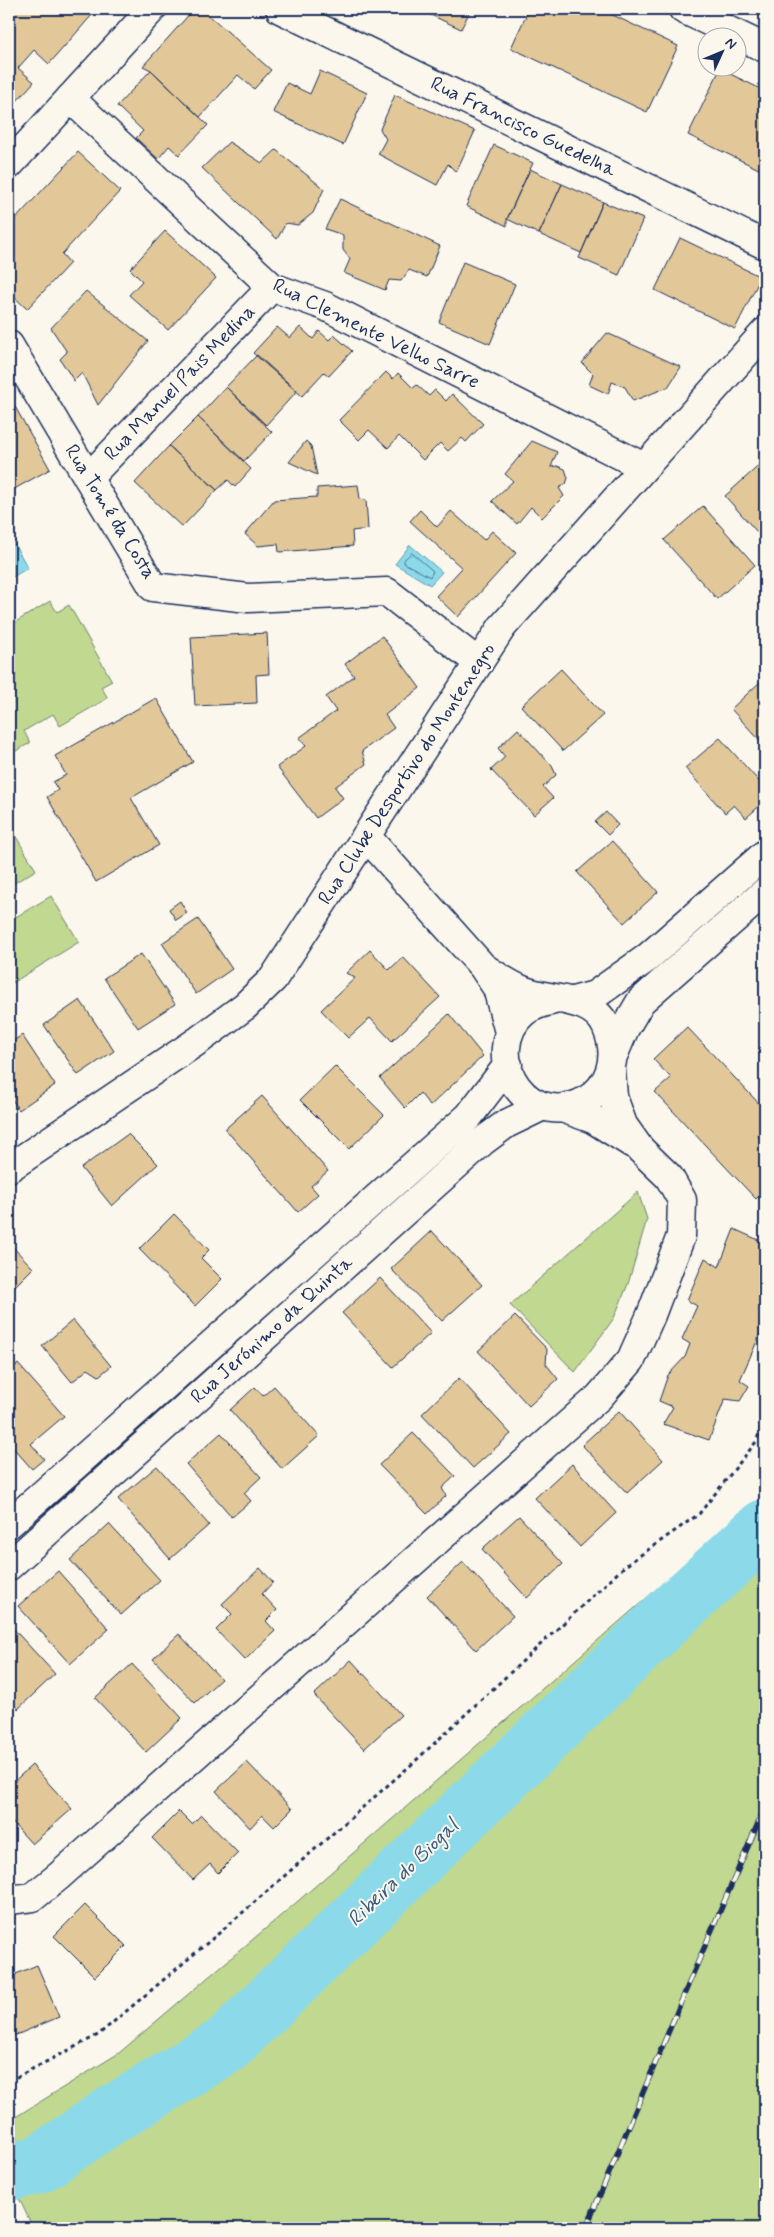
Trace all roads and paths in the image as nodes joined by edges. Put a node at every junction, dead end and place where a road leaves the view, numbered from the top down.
1 (152, 9) edge
2 (280, 9) edge
3 (683, 9) edge
4 (765, 48) edge
5 (70, 98) junction
6 (9, 165) edge
7 (765, 246) edge
8 (272, 287) junction
9 (765, 332) edge
10 (9, 345) edge
11 (644, 468) junction
12 (88, 478) junction
13 (479, 663) junction
14 (366, 836) junction
15 (765, 854) edge
16 (765, 892) edge
17 (483, 967) junction
18 (566, 1000) junction
19 (509, 1032) junction
20 (612, 1063) junction
21 (508, 1065) junction
22 (553, 1107) junction
23 (640, 1149) junction
24 (9, 1168) edge
25 (765, 1417) edge
26 (9, 1524) edge
27 (9, 1566) edge
28 (9, 1900) edge
29 (9, 2081) edge

1 - 5 street
2 - 7 street, Rua Francisco Guedelha
3 - 4 street
5 - 6 street
5 - 8 street, Rua Clemente Velho Sarre
8 - 11 street, Rua Clemente Velho Sarre
8 - 12 street, Rua Manuel Pais Medina
9 - 11 street, Rua Clube Desportivo do Montenegro
10 - 12 street, Rua Tomé da Costa
11 - 13 street, Rua Clube Desportivo do Montenegro
12 - 13 street, Rua Tomé da Costa
13 - 14 street, Rua Clube Desportivo do Montenegro
14 - 17 street
14 - 24 street, Rua Clube Desportivo do Montenegro
15 - 18 street
16 - 20 street, Rua Jerónimo da Quinta
17 - 18 street
17 - 19 street
18 - 19 street
18 - 20 street
19 - 21 street
20 - 22 street, Rua Jerónimo da Quinta
20 - 23 street
21 - 22 street
21 - 26 street, Rua Jerónimo da Quinta
22 - 23 street
22 - 27 street, Rua Jerónimo da Quinta
23 - 28 street
25 - 29 path

